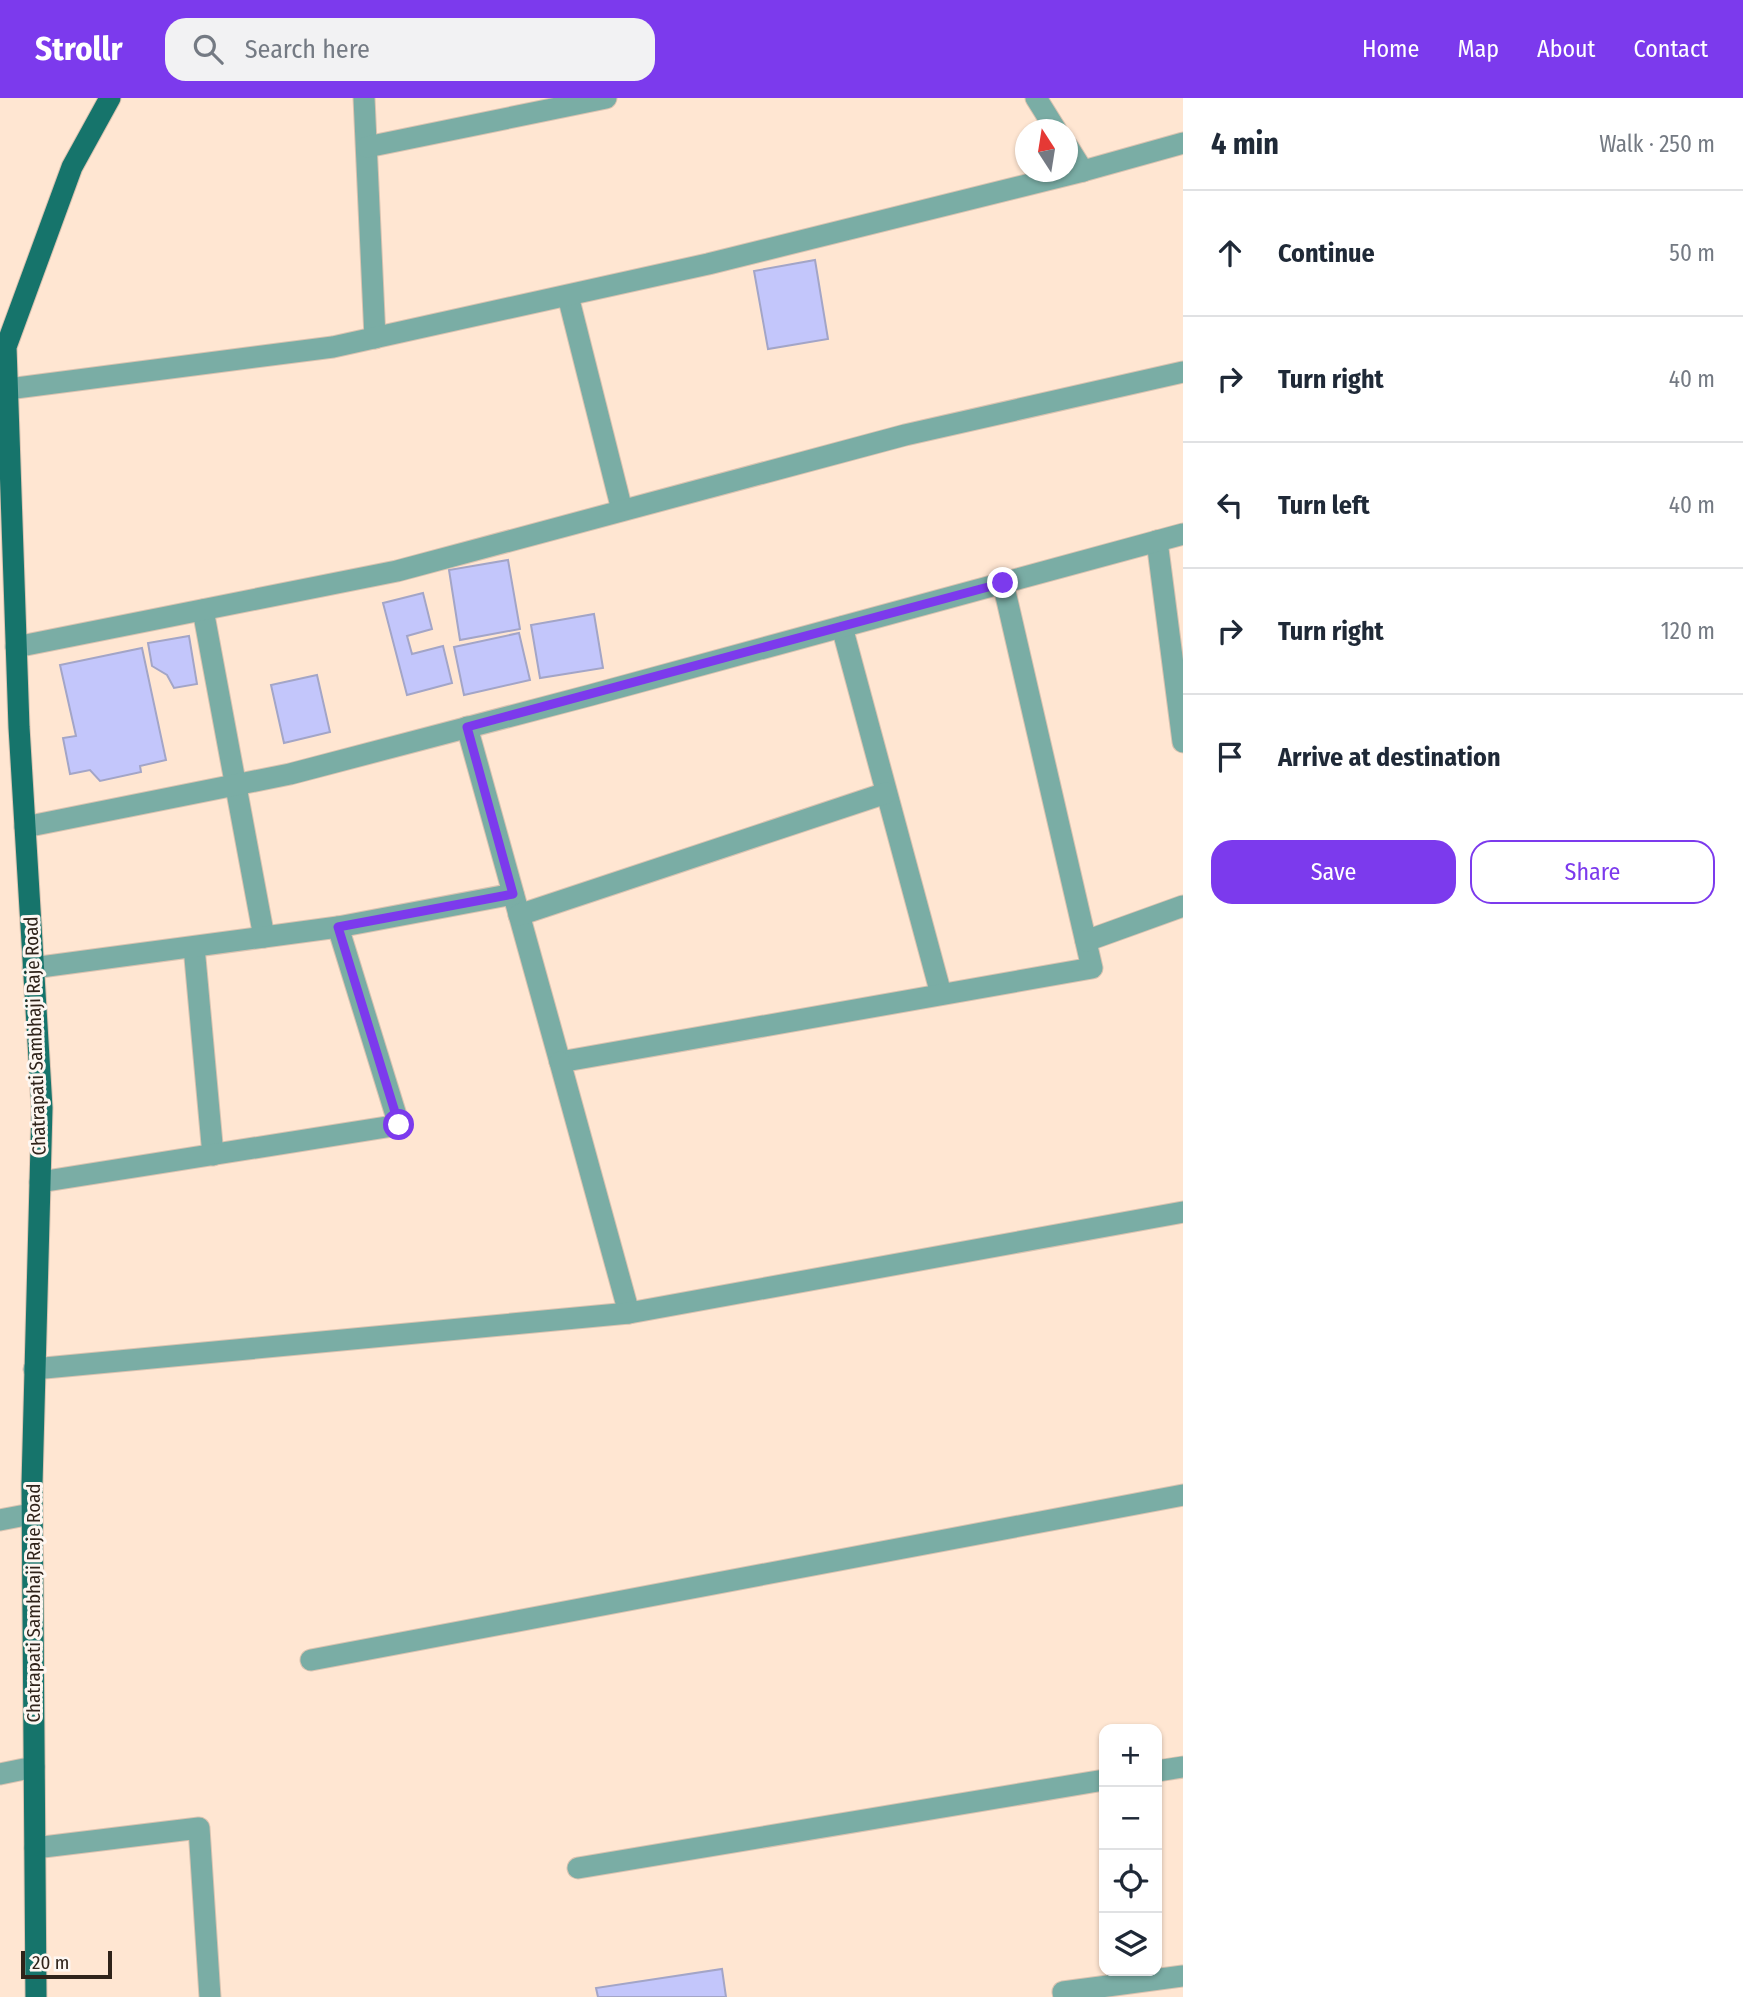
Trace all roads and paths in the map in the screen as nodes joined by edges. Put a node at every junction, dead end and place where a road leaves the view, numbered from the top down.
1 (110, 98) edge
2 (364, 98) edge
3 (606, 98) edge
4 (1036, 98) edge
5 (1049, 119) edge
6 (1183, 143) edge
7 (367, 147) junction
8 (1078, 163) edge
9 (1083, 171) junction
10 (568, 296) junction
11 (375, 338) junction
12 (1183, 372) edge
13 (4, 389) edge
14 (622, 510) junction
15 (1183, 534) edge
16 (1157, 541) junction
17 (1003, 583) junction
18 (203, 610) junction
19 (842, 627) junction
20 (16, 647) junction
21 (9, 671) edge
22 (467, 727) junction
23 (1183, 742) edge
24 (235, 785) junction
25 (886, 793) junction
26 (25, 827) junction
27 (516, 904) junction
28 (1183, 906) edge
29 (338, 927) junction
30 (264, 937) junction
31 (1086, 941) junction
32 (194, 947) junction
33 (33, 968) junction
34 (941, 994) junction
35 (560, 1062) junction
36 (213, 1155) junction
37 (40, 1182) junction
38 (1183, 1212) edge
39 (629, 1313) junction
40 (34, 1369) junction
41 (1183, 1496) edge
42 (32, 1514) junction
43 (0, 1520) edge
44 (311, 1660) dead end
45 (34, 1767) junction
46 (1183, 1767) edge
47 (1162, 1770) edge
48 (0, 1774) edge
49 (1099, 1781) edge
50 (35, 1848) junction
51 (578, 1868) dead end
52 (1183, 1976) edge
53 (36, 1997) edge
54 (210, 1997) edge
55 (1064, 1997) edge

1 - 13 main road, Chatrapati Sambhaji Raje Road
2 - 7 street
3 - 7 street
4 - 5 street
6 - 9 street
7 - 11 street
8 - 9 street
9 - 10 street
10 - 11 street
10 - 14 street
11 - 13 street
12 - 14 street
13 - 20 main road, Chatrapati Sambhaji Raje Road
14 - 18 street
15 - 16 street
16 - 17 street
16 - 23 street
17 - 19 street
17 - 31 street
18 - 20 street
18 - 24 street
19 - 22 street
19 - 25 street
20 - 21 main road, Chatrapati Sambhaji Raje Road
21 - 26 main road, Chatrapati Sambhaji Raje Road
22 - 24 street
22 - 27 street
24 - 26 street
24 - 30 street
25 - 27 street
25 - 34 street
26 - 33 main road, Chatrapati Sambhaji Raje Road
27 - 29 street
27 - 35 street
28 - 31 street
29 - 30 street
29 - 36 street
30 - 32 street
31 - 34 street
32 - 33 street
32 - 36 street
33 - 37 main road, Chatrapati Sambhaji Raje Road
34 - 35 street
35 - 39 street
36 - 37 street
37 - 40 main road, Chatrapati Sambhaji Raje Road
38 - 39 street
39 - 40 street
40 - 42 main road, Chatrapati Sambhaji Raje Road
41 - 44 street
42 - 43 street
42 - 45 main road, Chatrapati Sambhaji Raje Road
45 - 48 street
45 - 50 main road, Chatrapati Sambhaji Raje Road
46 - 47 street
49 - 51 street
50 - 53 main road, Chatrapati Sambhaji Raje Road
50 - 54 street
52 - 55 street

